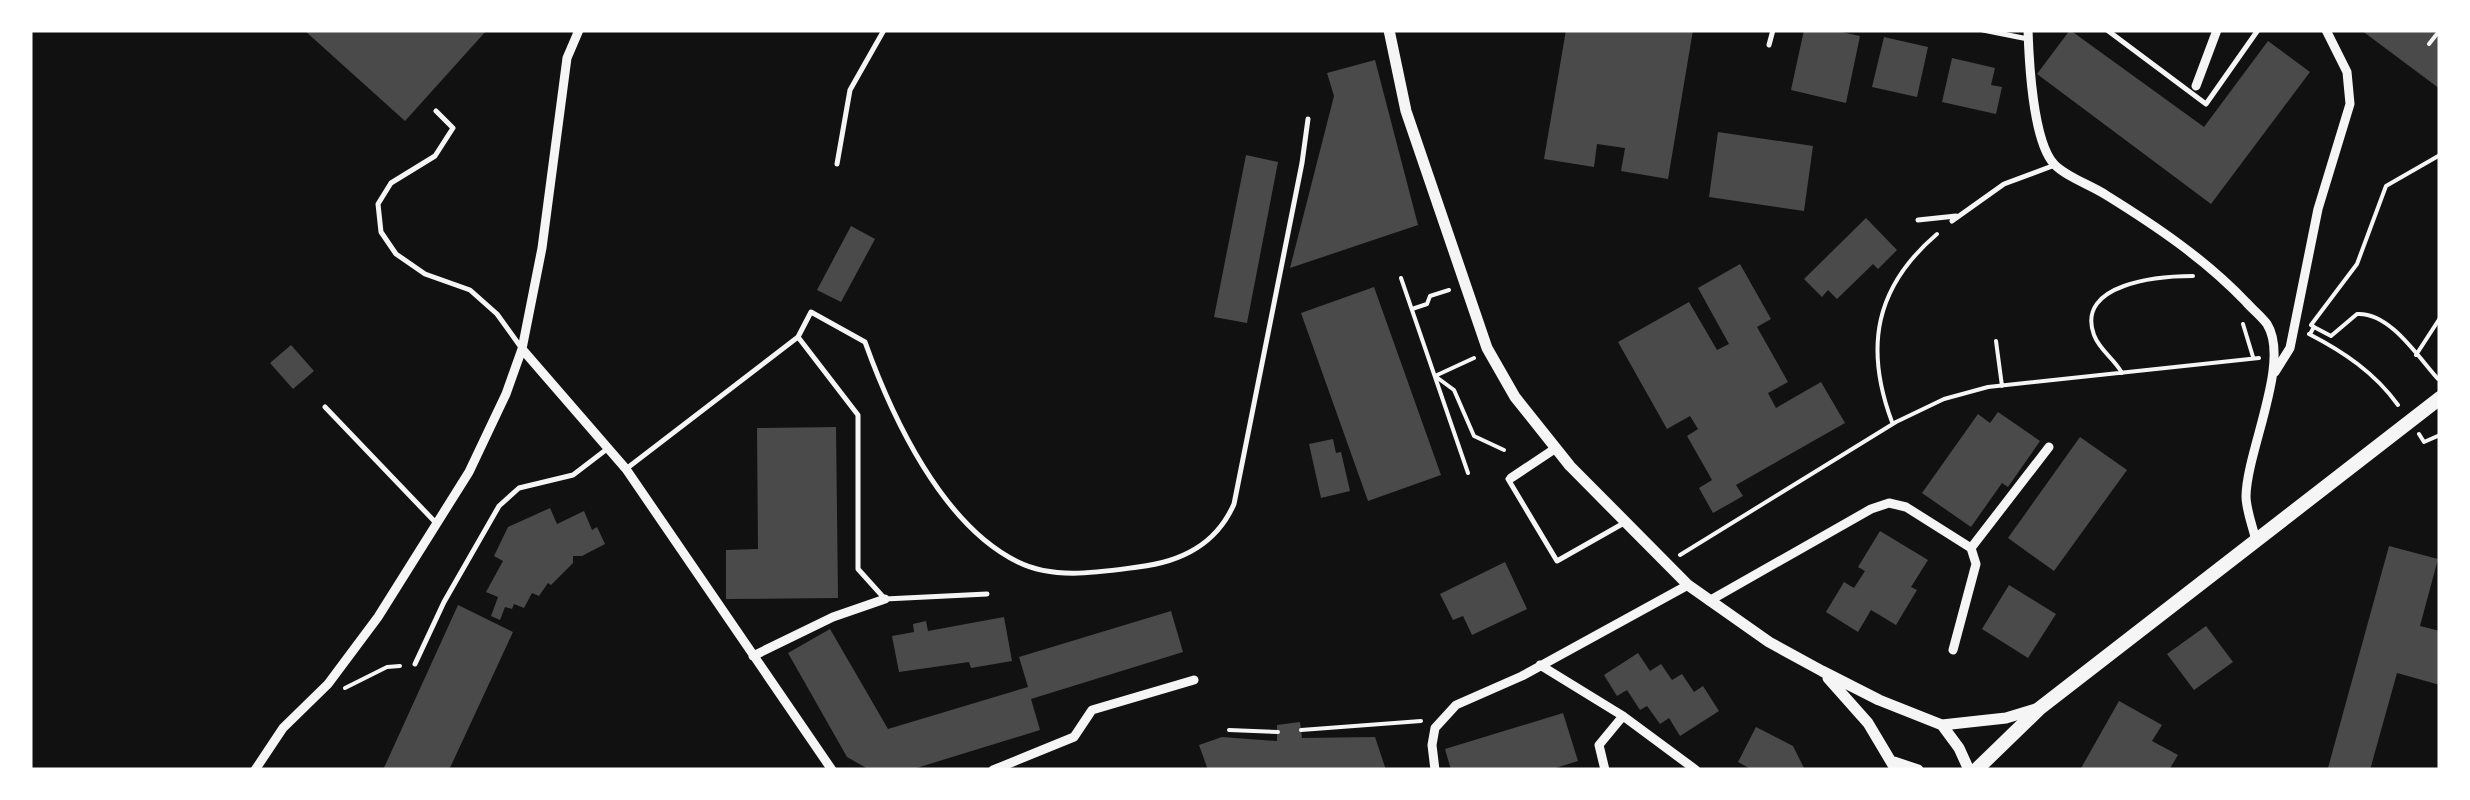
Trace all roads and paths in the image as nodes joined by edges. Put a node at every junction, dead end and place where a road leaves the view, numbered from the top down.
1 (579, 30) edge
2 (884, 30) edge
3 (1389, 30) edge
4 (1773, 30) edge
5 (1983, 30) edge
6 (2107, 30) edge
7 (2218, 30) edge
8 (2258, 30) edge
9 (2326, 30) edge
10 (2440, 30) edge
11 (2028, 35) edge
12 (2429, 44) dead end
13 (1769, 46) dead end
14 (2196, 86) dead end
15 (436, 112) dead end
16 (1308, 120) dead end
17 (2440, 155) edge
18 (837, 164) dead end
19 (2055, 165) junction
20 (1958, 216) junction
21 (1918, 220) dead end
22 (1952, 221) joint
23 (2193, 276) dead end
24 (1402, 278) dead end
25 (1464, 286) junction
26 (1412, 309) junction
27 (2240, 318) dead end
28 (2440, 318) edge
29 (2296, 327) junction
30 (2314, 327) junction
31 (2310, 334) junction
32 (798, 338) junction
33 (1996, 341) dead end
34 (522, 349) junction
35 (1488, 351) junction
36 (2416, 355) junction
37 (2274, 356) junction
38 (2254, 359) junction
39 (2122, 373) junction
40 (2274, 375) junction
41 (1435, 376) junction
42 (2440, 382) edge
43 (2002, 386) junction
44 (2440, 398) edge
45 (2398, 406) dead end
46 (326, 407) dead end
47 (1892, 424) junction
48 (2416, 430) dead end
49 (2440, 435) edge
50 (2050, 447) dead end
51 (610, 448) junction
52 (1556, 448) junction
53 (1504, 450) dead end
54 (626, 469) junction
55 (1468, 473) dead end
56 (1511, 478) joint
57 (1626, 523) junction
58 (436, 524) junction
59 (2256, 541) junction
60 (1970, 548) junction
61 (1666, 564) junction
62 (1688, 585) junction
63 (986, 594) dead end
64 (885, 599) junction
65 (1709, 601) junction
66 (1954, 650) dead end
67 (753, 656) junction
68 (415, 664) joint
69 (1540, 666) junction
70 (1822, 671) junction
71 (1194, 680) dead end
72 (328, 684) junction
73 (2040, 708) junction
74 (1623, 716) junction
75 (1440, 719) junction
76 (1942, 725) junction
77 (1229, 730) dead end
78 (1301, 730) dead end
79 (1278, 732) dead end
80 (1895, 766) edge
81 (255, 770) edge
82 (832, 770) edge
83 (993, 770) edge
84 (1435, 770) edge
85 (1605, 770) edge
86 (1696, 770) edge
87 (1918, 770) edge
88 (1972, 770) edge

1 - 34 street
2 - 18 lane
3 - 25 street
4 - 13 lane
5 - 11 lane
6 - 8 lane
7 - 14 street
9 - 29 street
10 - 12 path
11 - 19 street
15 - 34 lane
16 - 32 lane
17 - 30 path
19 - 20 lane
19 - 37 street
20 - 21 lane
20 - 22 lane
22 - 47 path
23 - 39 path
24 - 26 path
25 - 26 path
25 - 35 street
26 - 41 path
27 - 38 path
28 - 36 path
29 - 31 path
29 - 40 street
30 - 31 path
30 - 36 path
31 - 45 path
32 - 54 lane
32 - 64 lane
33 - 43 path
34 - 51 street
34 - 58 street
35 - 41 path
35 - 52 street
36 - 42 path
37 - 38 path
37 - 40 street
38 - 39 path
39 - 43 path
40 - 59 street
41 - 53 path
41 - 55 path
43 - 47 path
44 - 59 main road
46 - 58 lane
47 - 61 path
48 - 49 path
50 - 60 street
51 - 54 street
51 - 68 lane
52 - 56 street
52 - 57 street
54 - 67 street
56 - 57 lane
57 - 61 street
58 - 72 street
59 - 73 main road
60 - 65 street
60 - 66 street
61 - 62 street
62 - 65 street
62 - 69 street
63 - 64 lane
64 - 67 street
65 - 70 street
67 - 82 street
68 - 72 path
69 - 74 street
69 - 75 street
70 - 76 street
70 - 80 street
71 - 83 street
72 - 81 street
73 - 76 street
73 - 88 main road
74 - 85 street
74 - 86 street
75 - 78 path
75 - 84 street
76 - 88 street
77 - 79 path
80 - 87 street

